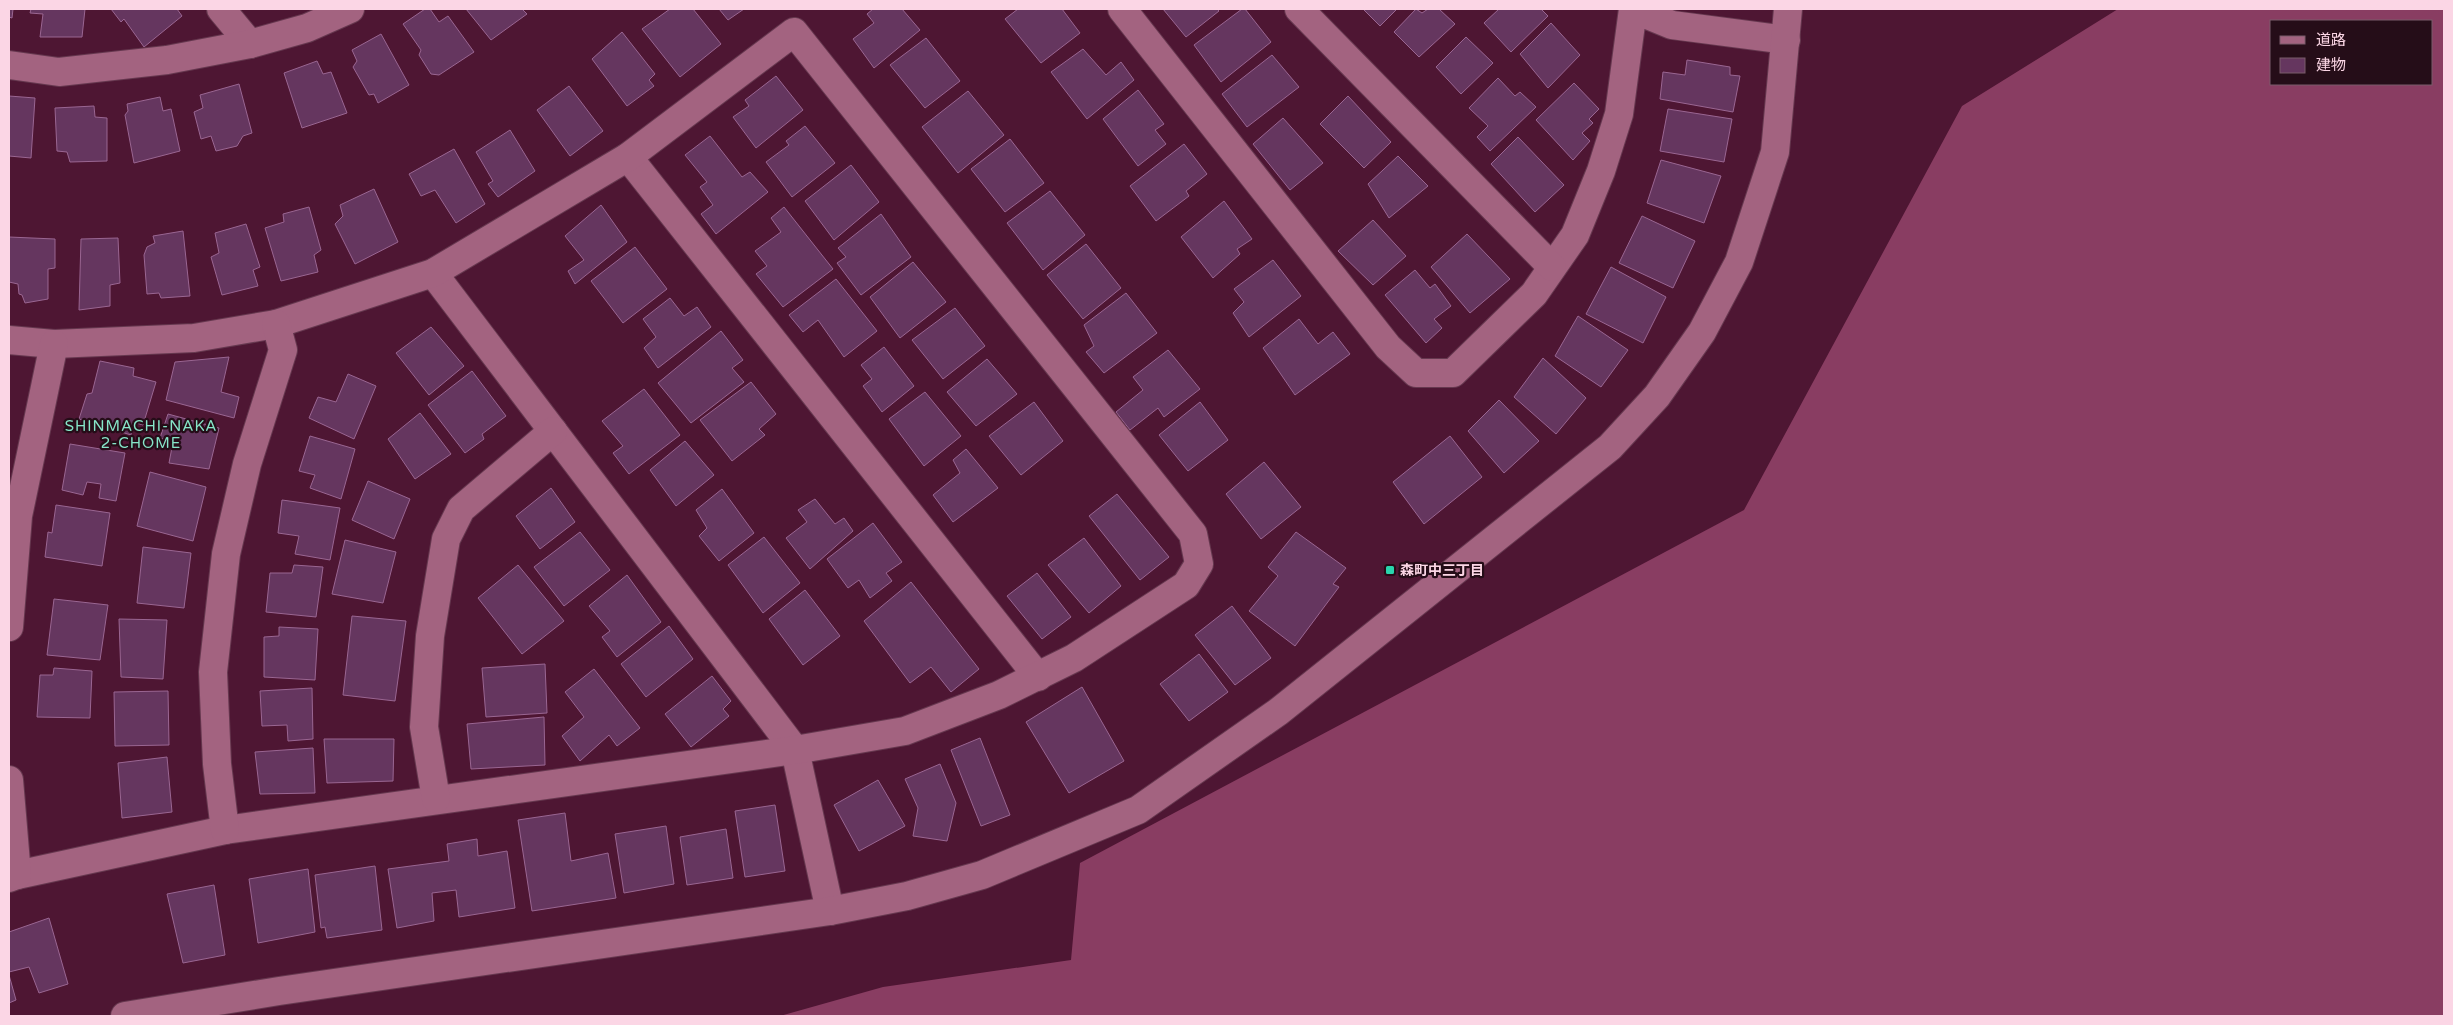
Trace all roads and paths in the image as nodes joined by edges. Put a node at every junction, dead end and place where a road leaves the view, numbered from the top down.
1 (221, 9) edge
2 (350, 9) edge
3 (1122, 9) edge
4 (1299, 9) edge
5 (1788, 9) edge
6 (1786, 40) junction
7 (250, 44) junction
8 (9, 65) edge
9 (628, 157) junction
10 (1552, 267) junction
11 (433, 273) junction
12 (276, 324) junction
13 (9, 340) edge
14 (54, 344) junction
15 (553, 431) junction
16 (9, 627) edge
17 (1038, 677) junction
18 (795, 750) junction
19 (9, 780) edge
20 (436, 799) junction
21 (225, 830) junction
22 (13, 877) edge
23 (830, 911) junction
24 (125, 1016) edge

1 - 7 street
2 - 7 street
3 - 10 street
4 - 10 street
5 - 6 street
6 - 10 street
6 - 23 street
7 - 8 street
9 - 11 street
9 - 17 street
9 - 17 street
11 - 12 street
11 - 15 street
12 - 14 street
12 - 21 street
13 - 14 street
14 - 16 street
15 - 18 street
15 - 20 street
17 - 18 street
18 - 20 street
18 - 23 street
19 - 22 street
20 - 21 street
21 - 22 street
23 - 24 street

